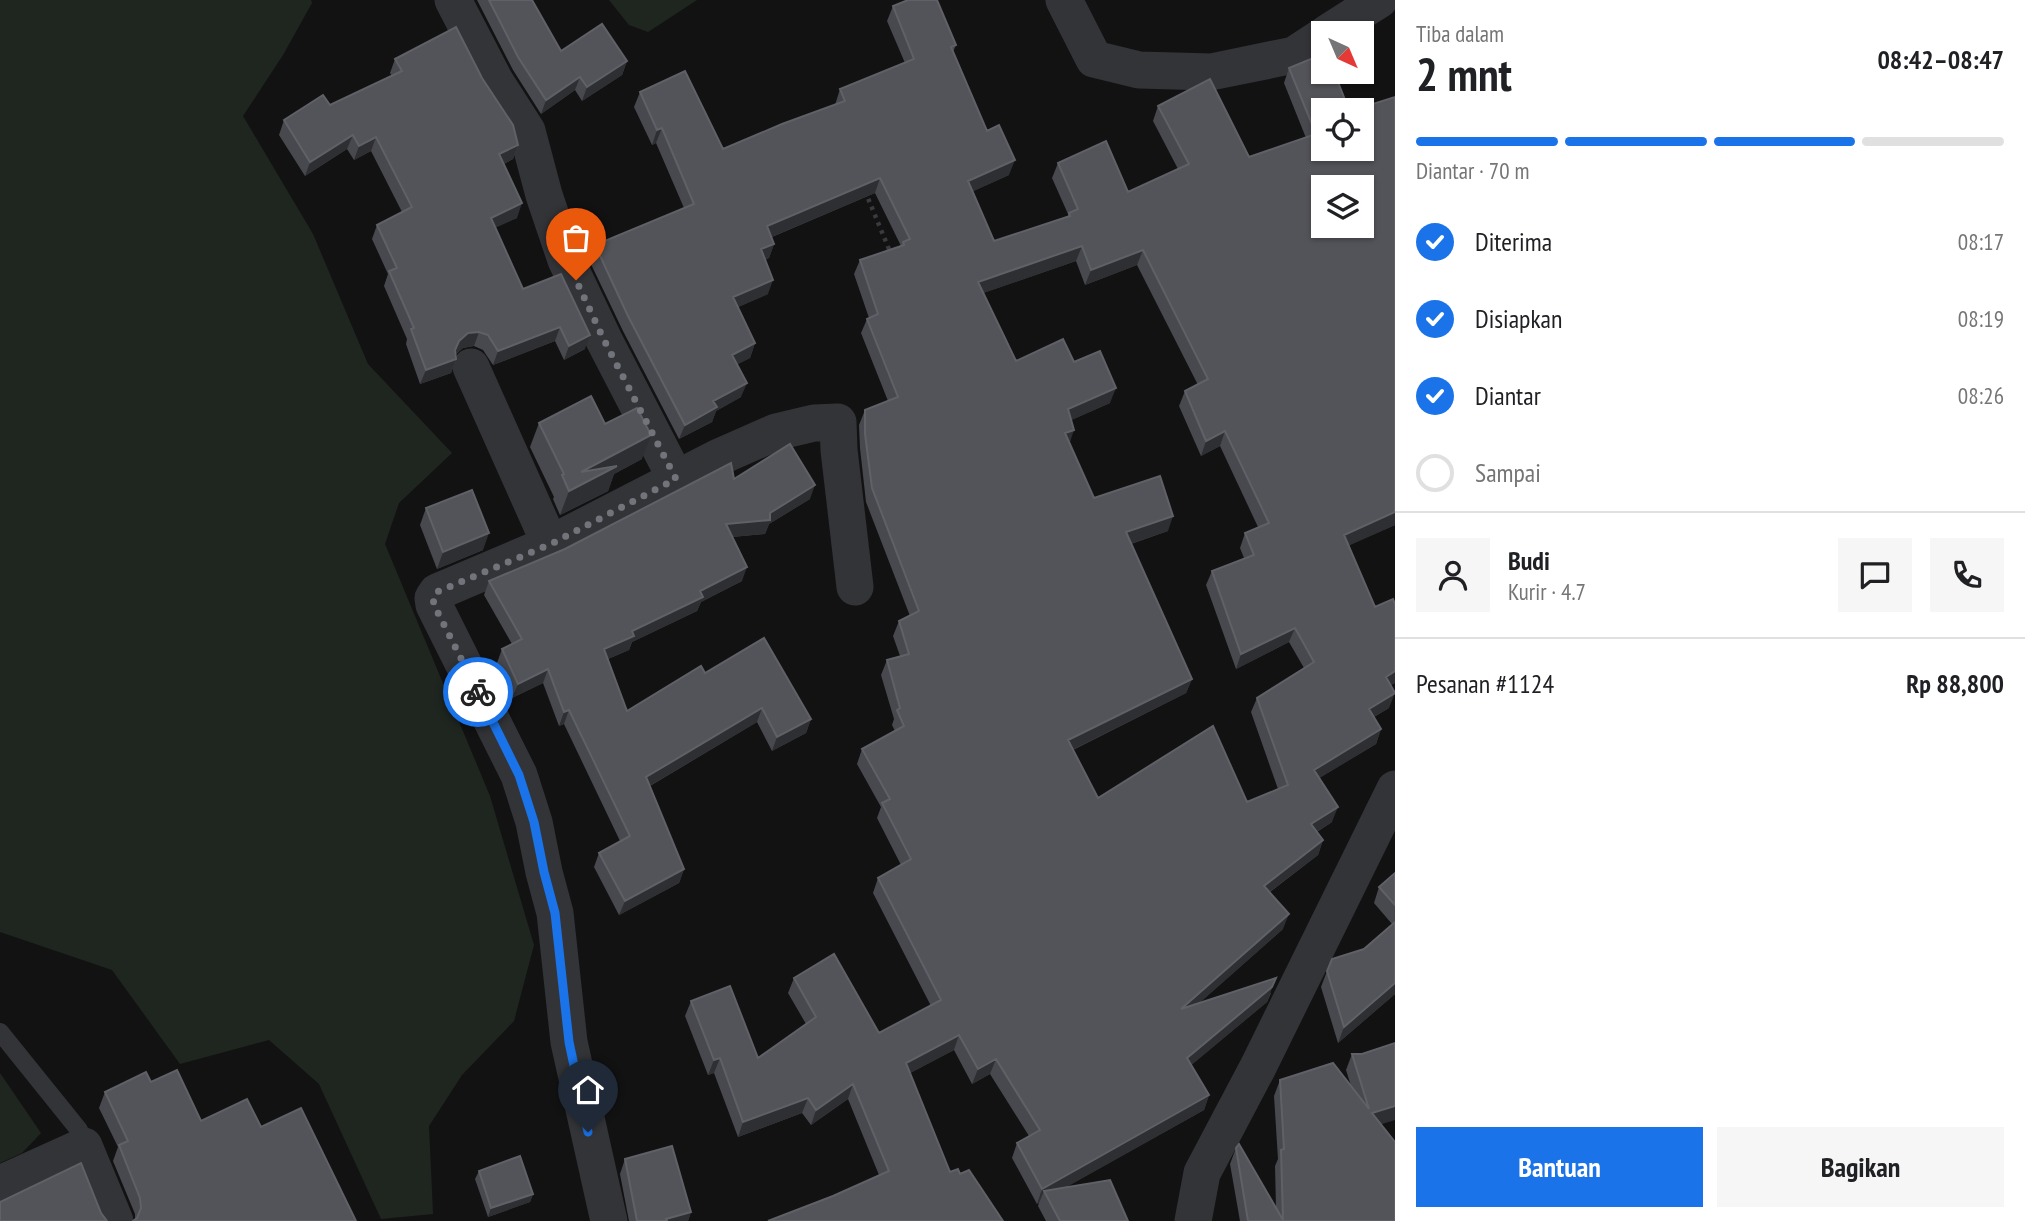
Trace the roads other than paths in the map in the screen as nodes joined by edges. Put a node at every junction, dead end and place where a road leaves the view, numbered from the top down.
1 (453, 0) edge
2 (1064, 0) edge
3 (1379, 0) edge
4 (1346, 21) edge
5 (1311, 43) edge
6 (471, 367) dead end
7 (676, 479) junction
8 (551, 544) junction
9 (855, 587) dead end
10 (1395, 789) edge
11 (0, 1032) edge
12 (85, 1146) junction
13 (0, 1184) edge
14 (115, 1221) edge
15 (609, 1221) edge
16 (1193, 1221) edge

1 - 7 street
2 - 5 street
3 - 4 street
6 - 8 street
7 - 8 street
7 - 9 street
8 - 15 street
10 - 16 street
11 - 12 lane
12 - 13 street
12 - 14 street

